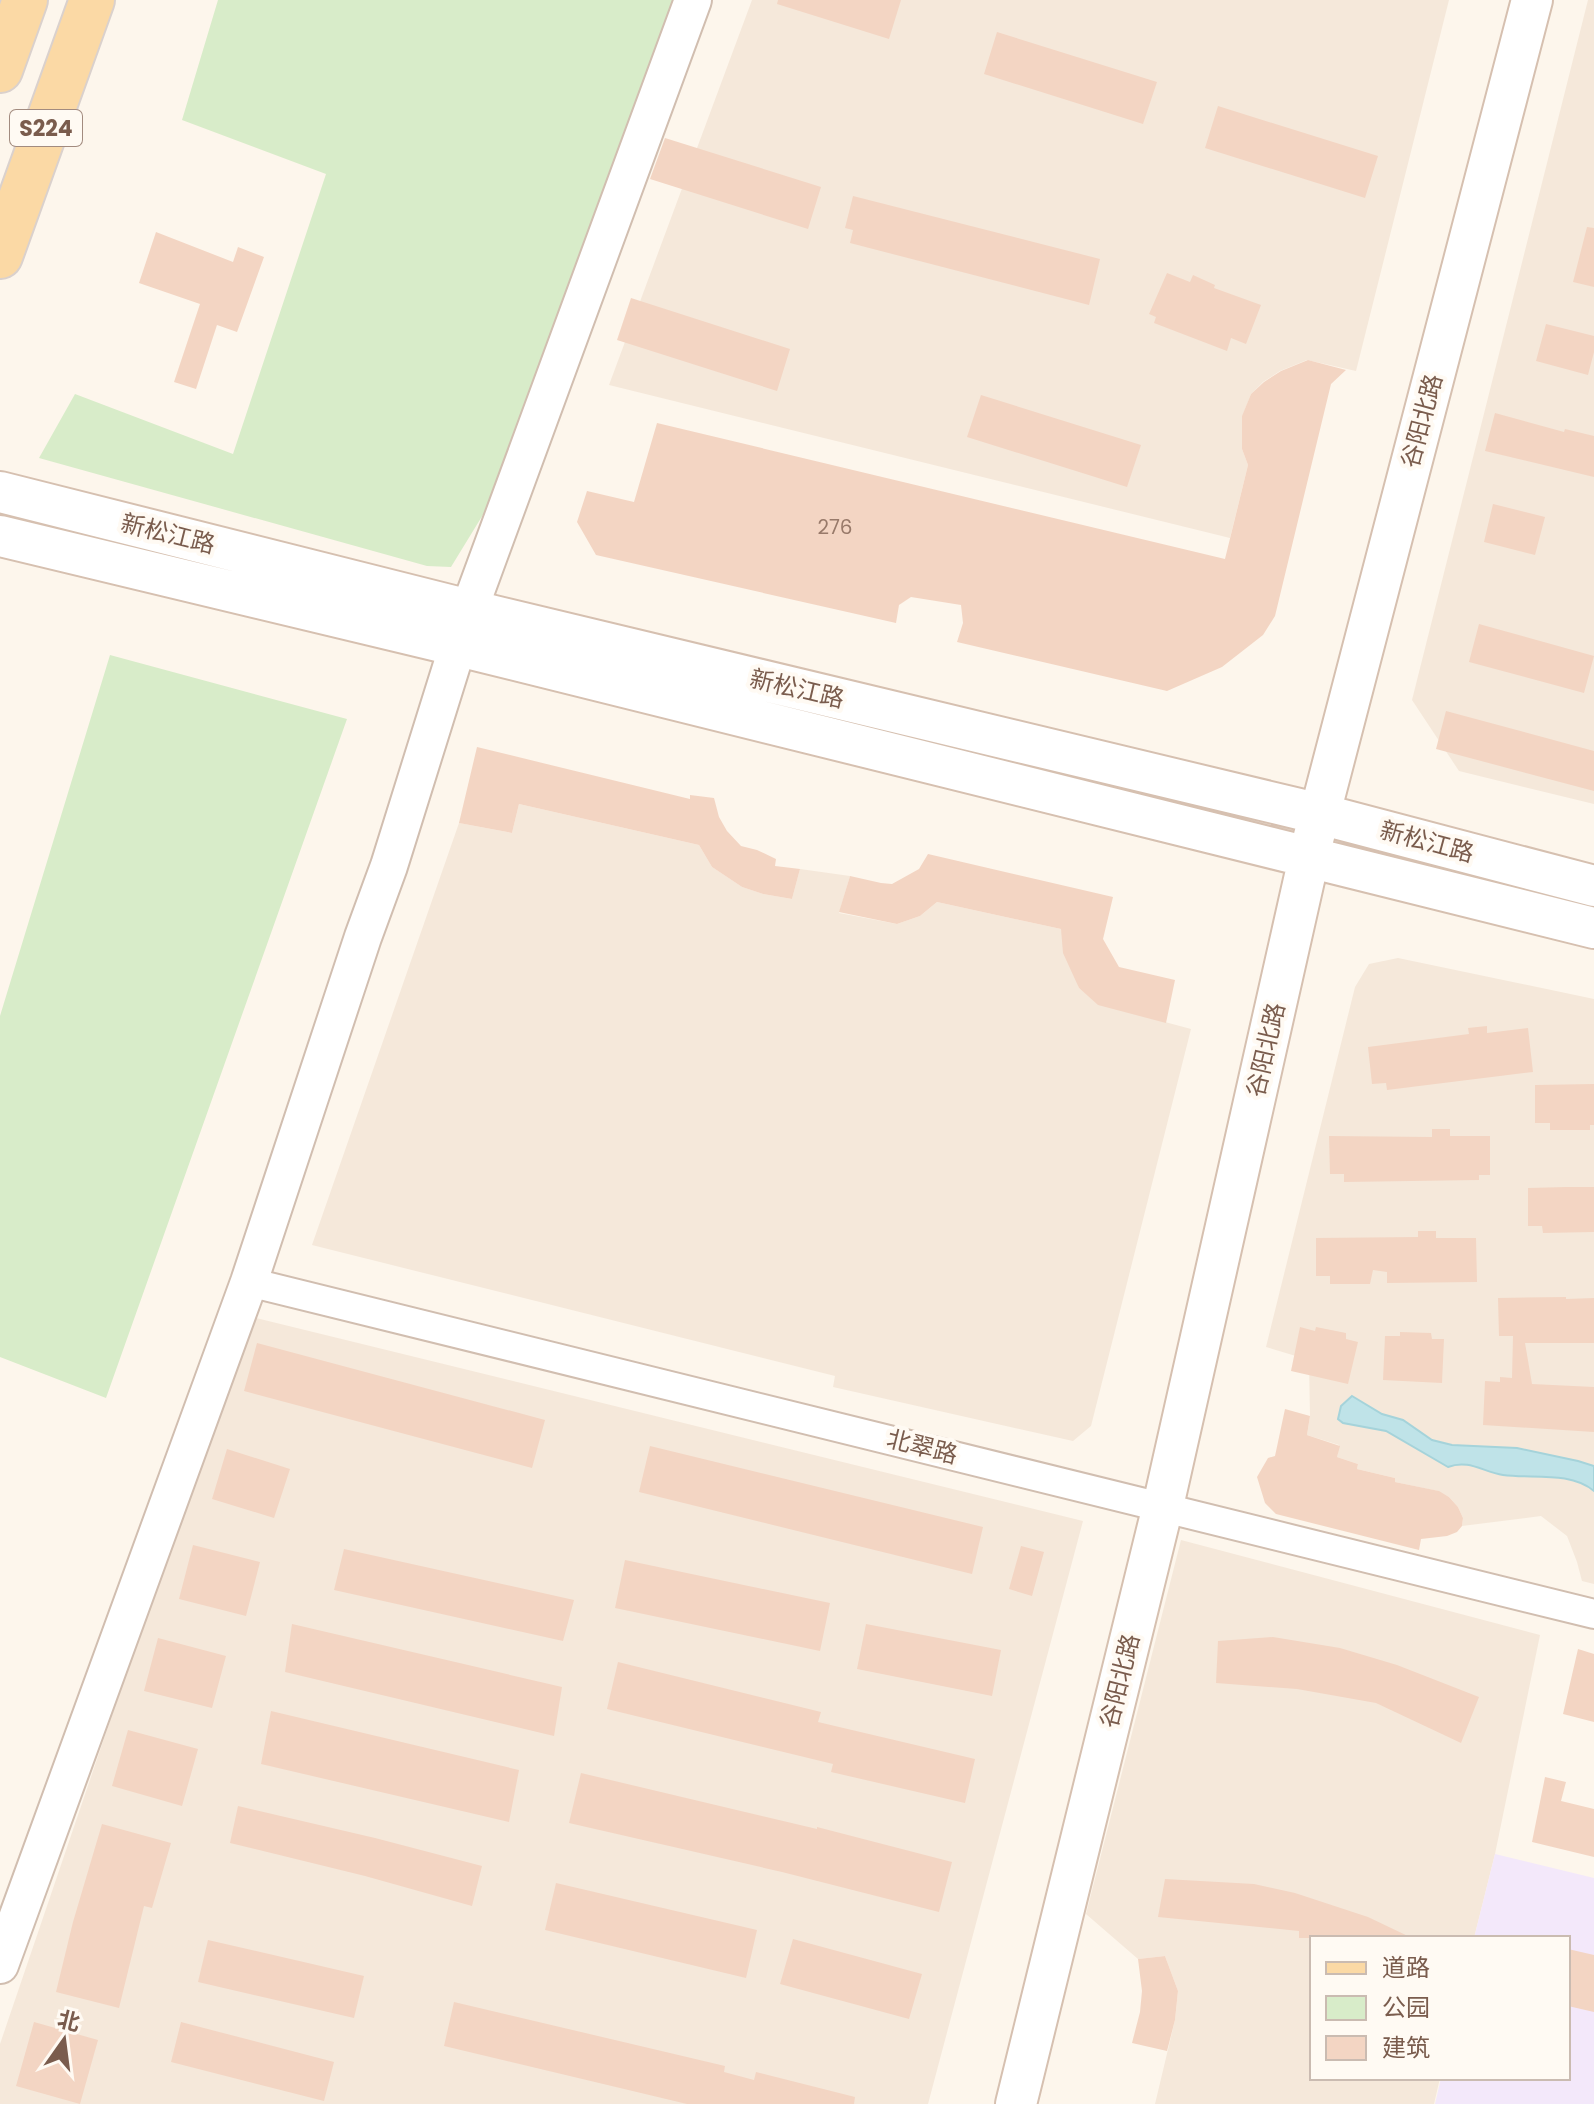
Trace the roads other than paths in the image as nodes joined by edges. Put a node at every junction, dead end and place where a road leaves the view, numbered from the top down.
1 (25, 0) edge
2 (92, 0) edge
3 (693, 0) edge
4 (1532, 0) edge
5 (0, 70) edge
6 (0, 256) edge
7 (0, 492) edge
8 (0, 536) edge
9 (464, 628) junction
10 (1320, 814) junction
11 (1309, 858) junction
12 (1594, 886) edge
13 (1594, 928) edge
14 (249, 1282) junction
15 (1163, 1506) junction
16 (1594, 1614) edge
17 (0, 1965) edge
18 (1016, 2104) edge

1 - 5 main road
2 - 6 main road, S224
3 - 9 street
4 - 10 main road, 谷阳北路
7 - 9 main road, 新松江路
8 - 9 main road, 新松江路
9 - 10 main road, 新松江路
9 - 11 main road, 新松江路
9 - 14 street
10 - 11 main road, 谷阳北路
10 - 12 main road, 新松江路
11 - 13 main road, 新松江路
11 - 15 main road, 谷阳北路
14 - 15 street, 北翠路
14 - 17 street
15 - 16 street, 北翠路
15 - 18 main road, 谷阳北路

